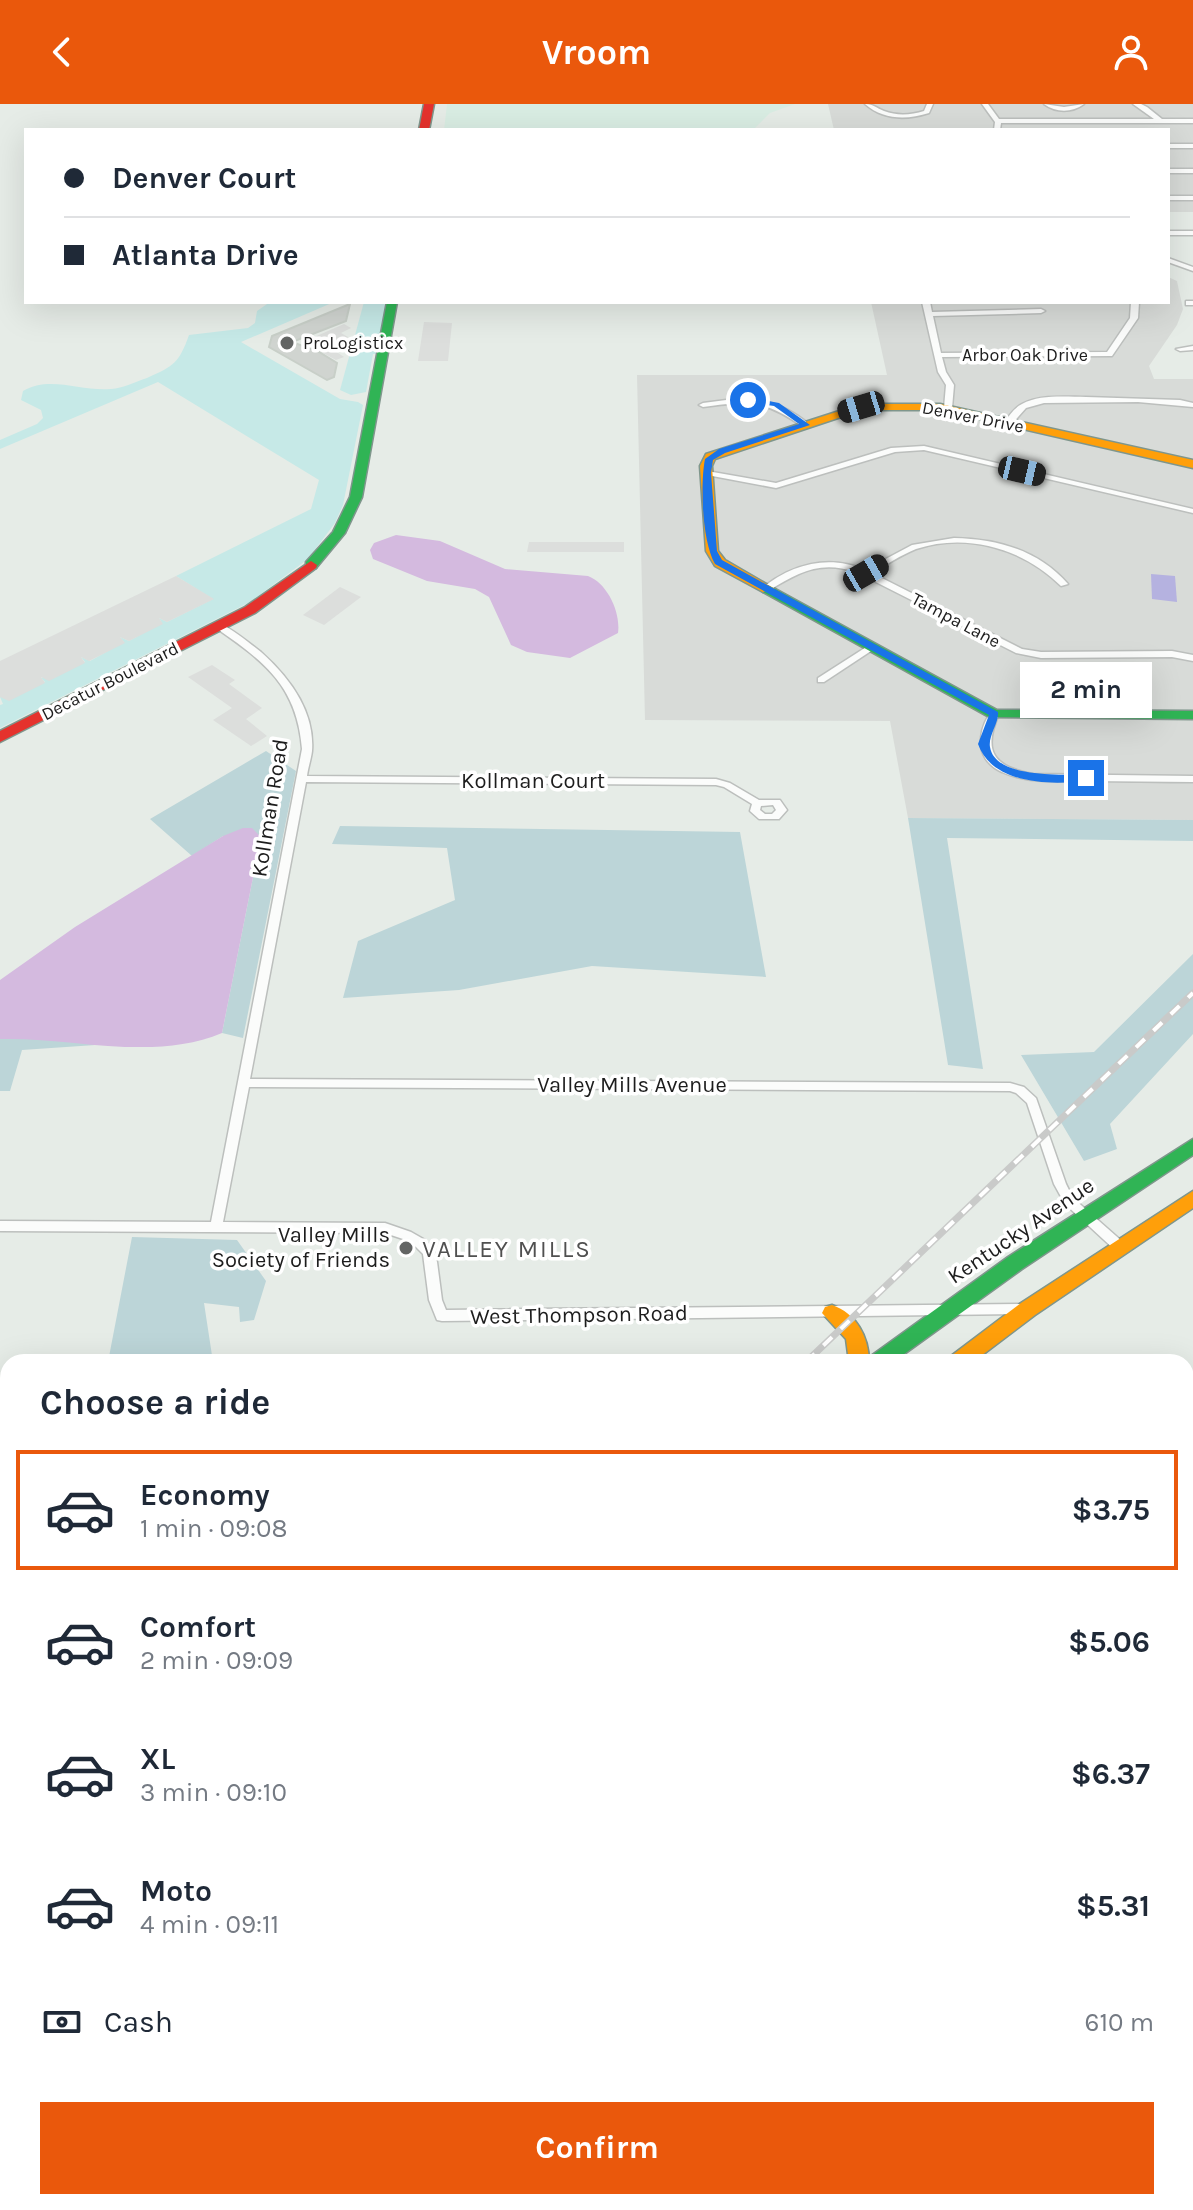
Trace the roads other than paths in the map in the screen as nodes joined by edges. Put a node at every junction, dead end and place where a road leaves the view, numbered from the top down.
1 (429, 104) edge
2 (868, 104) edge
3 (930, 104) edge
4 (985, 104) edge
5 (1047, 104) edge
6 (1081, 104) edge
7 (1136, 104) edge
8 (998, 121) junction
9 (1160, 121) junction
10 (1193, 121) edge
11 (424, 128) edge
12 (997, 128) edge
13 (1170, 146) edge
14 (1193, 146) edge
15 (1170, 171) edge
16 (1193, 171) edge
17 (1170, 198) edge
18 (1193, 198) edge
19 (1170, 233) edge
20 (1193, 233) edge
21 (1170, 261) edge
22 (1193, 269) edge
23 (392, 304) edge
24 (926, 304) edge
25 (1135, 304) edge
26 (1041, 311) dead end
27 (929, 314) junction
28 (1193, 348) edge
29 (1180, 349) dead end
30 (938, 355) junction
31 (703, 405) dead end
32 (1193, 405) edge
33 (948, 408) junction
34 (1008, 423) junction
35 (806, 425) junction
36 (1193, 464) edge
37 (708, 465) junction
38 (1193, 511) edge
39 (866, 573) junction
40 (1064, 584) dead end
41 (765, 589) junction
42 (219, 626) junction
43 (871, 647) junction
44 (1193, 658) edge
45 (821, 680) dead end
46 (994, 714) junction
47 (1193, 715) edge
48 (0, 737) edge
49 (303, 779) junction
50 (1193, 779) edge
51 (757, 803) dead end
52 (243, 1083) junction
53 (1193, 1146) edge
54 (1193, 1198) edge
55 (1086, 1216) junction
56 (0, 1226) edge
57 (216, 1228) junction
58 (1120, 1247) junction
59 (1028, 1309) junction
60 (946, 1311) junction
61 (832, 1313) junction
62 (859, 1354) edge
63 (889, 1354) edge
64 (969, 1354) edge

1 - 11 street
2 - 3 street
4 - 8 street
5 - 6 street
7 - 9 street
8 - 9 street
8 - 12 street
9 - 10 street
13 - 14 street
15 - 16 street
17 - 18 street
19 - 20 street
21 - 22 street
23 - 42 street
24 - 27 street
25 - 30 street, Arbor Oak Drive
26 - 27 street
27 - 30 street
28 - 29 street
30 - 33 street
31 - 35 street
32 - 34 street
33 - 34 street, Denver Drive
33 - 35 street, Denver Drive
34 - 36 street, Denver Drive
35 - 37 street, Denver Drive
37 - 38 street
37 - 41 street
39 - 40 street
39 - 41 street, Tampa Lane
39 - 44 street, Tampa Lane
41 - 43 street
42 - 48 street, Decatur Boulevard
42 - 49 street, Kollman Road
43 - 45 street
43 - 46 street
46 - 47 street
46 - 50 street
49 - 51 street, Kollman Court
49 - 52 street, Kollman Road
52 - 55 street, Valley Mills Avenue
52 - 57 street, Kollman Road
53 - 55 street, Kentucky Avenue
54 - 58 street
55 - 58 street
55 - 60 street, Kentucky Avenue
56 - 57 street, West Thompson Road
57 - 61 street, West Thompson Road
58 - 59 street
59 - 60 street, West Thompson Road
59 - 64 street
60 - 61 street, West Thompson Road
60 - 63 street, Kentucky Avenue
61 - 62 street

